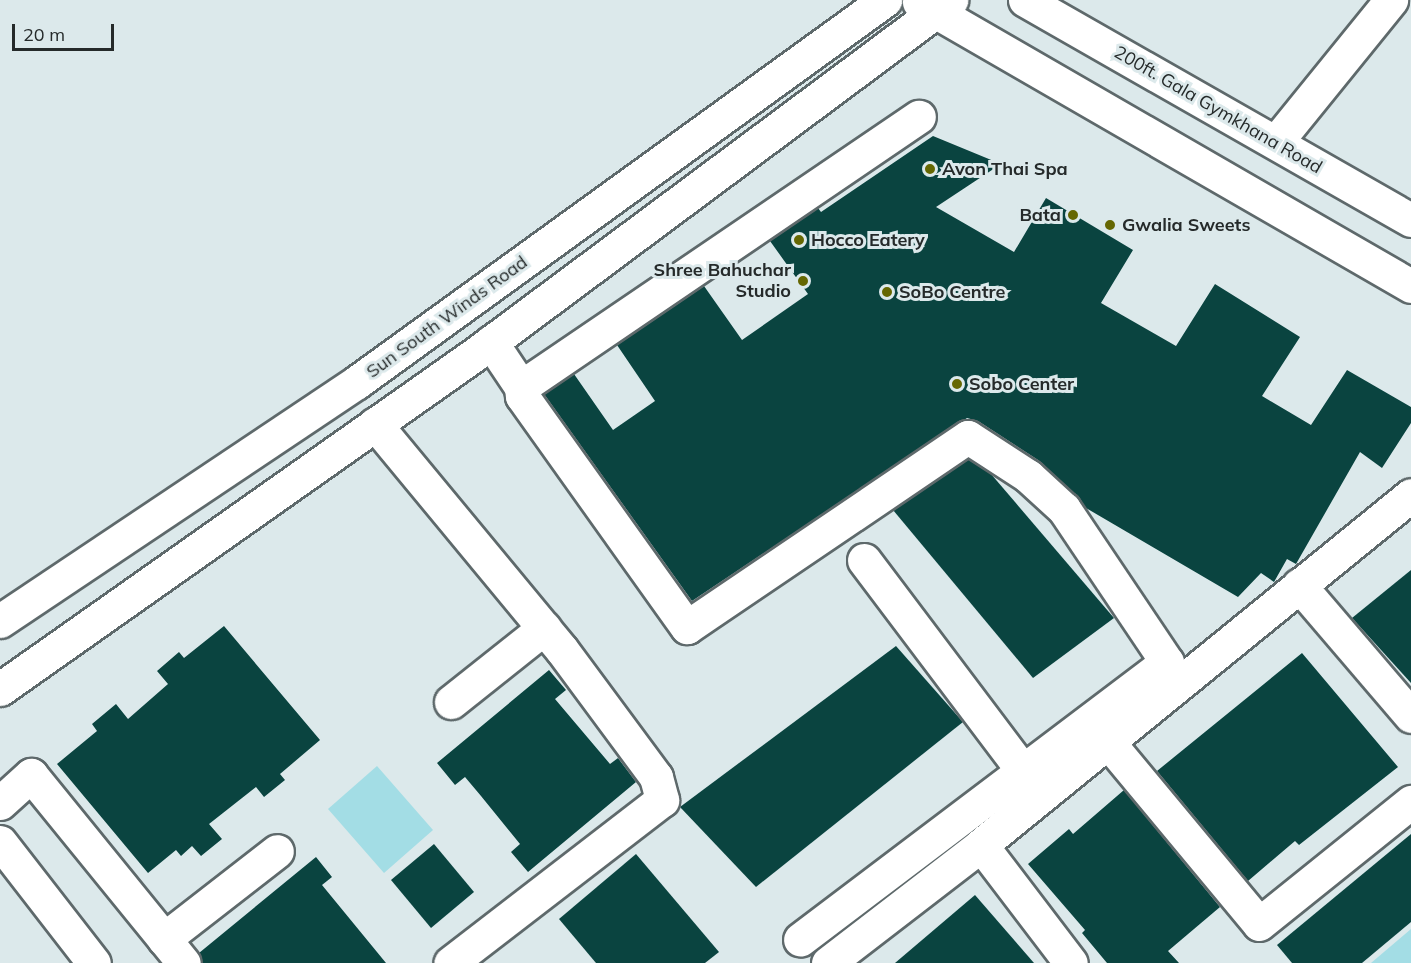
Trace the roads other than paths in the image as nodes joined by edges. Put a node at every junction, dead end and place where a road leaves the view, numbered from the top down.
1 (885, 0) edge
2 (1025, 0) edge
3 (1391, 0) edge
4 (934, 4) edge
5 (919, 117) dead end
6 (1276, 142) junction
7 (1411, 220) edge
8 (1411, 286) edge
9 (491, 342) junction
10 (521, 387) junction
11 (375, 424) junction
12 (1411, 495) edge
13 (864, 560) dead end
14 (1299, 585) junction
15 (0, 621) edge
16 (544, 628) junction
17 (0, 689) edge
18 (451, 702) dead end
19 (1411, 716) edge
20 (1108, 742) junction
21 (1024, 772) junction
22 (1411, 802) edge
23 (0, 803) edge
24 (0, 842) edge
25 (981, 845) junction
26 (277, 851) dead end
27 (800, 940) dead end
28 (174, 951) edge
29 (94, 963) edge
30 (450, 963) edge
31 (828, 963) edge
32 (1071, 963) edge

1 - 15 street, Sun South Winds Road
2 - 6 street, 200ft. Gala Gymkhana Road
3 - 6 street
4 - 8 street
4 - 9 street
5 - 10 street
6 - 7 street, 200ft. Gala Gymkhana Road
9 - 10 street
9 - 11 street
10 - 21 street
11 - 16 street
11 - 17 street
12 - 14 street
13 - 21 street
14 - 19 street
14 - 20 street
16 - 18 street
16 - 30 street
20 - 22 street
20 - 25 street
21 - 27 street
23 - 28 street
24 - 29 street
25 - 31 street
25 - 32 street
26 - 28 street

